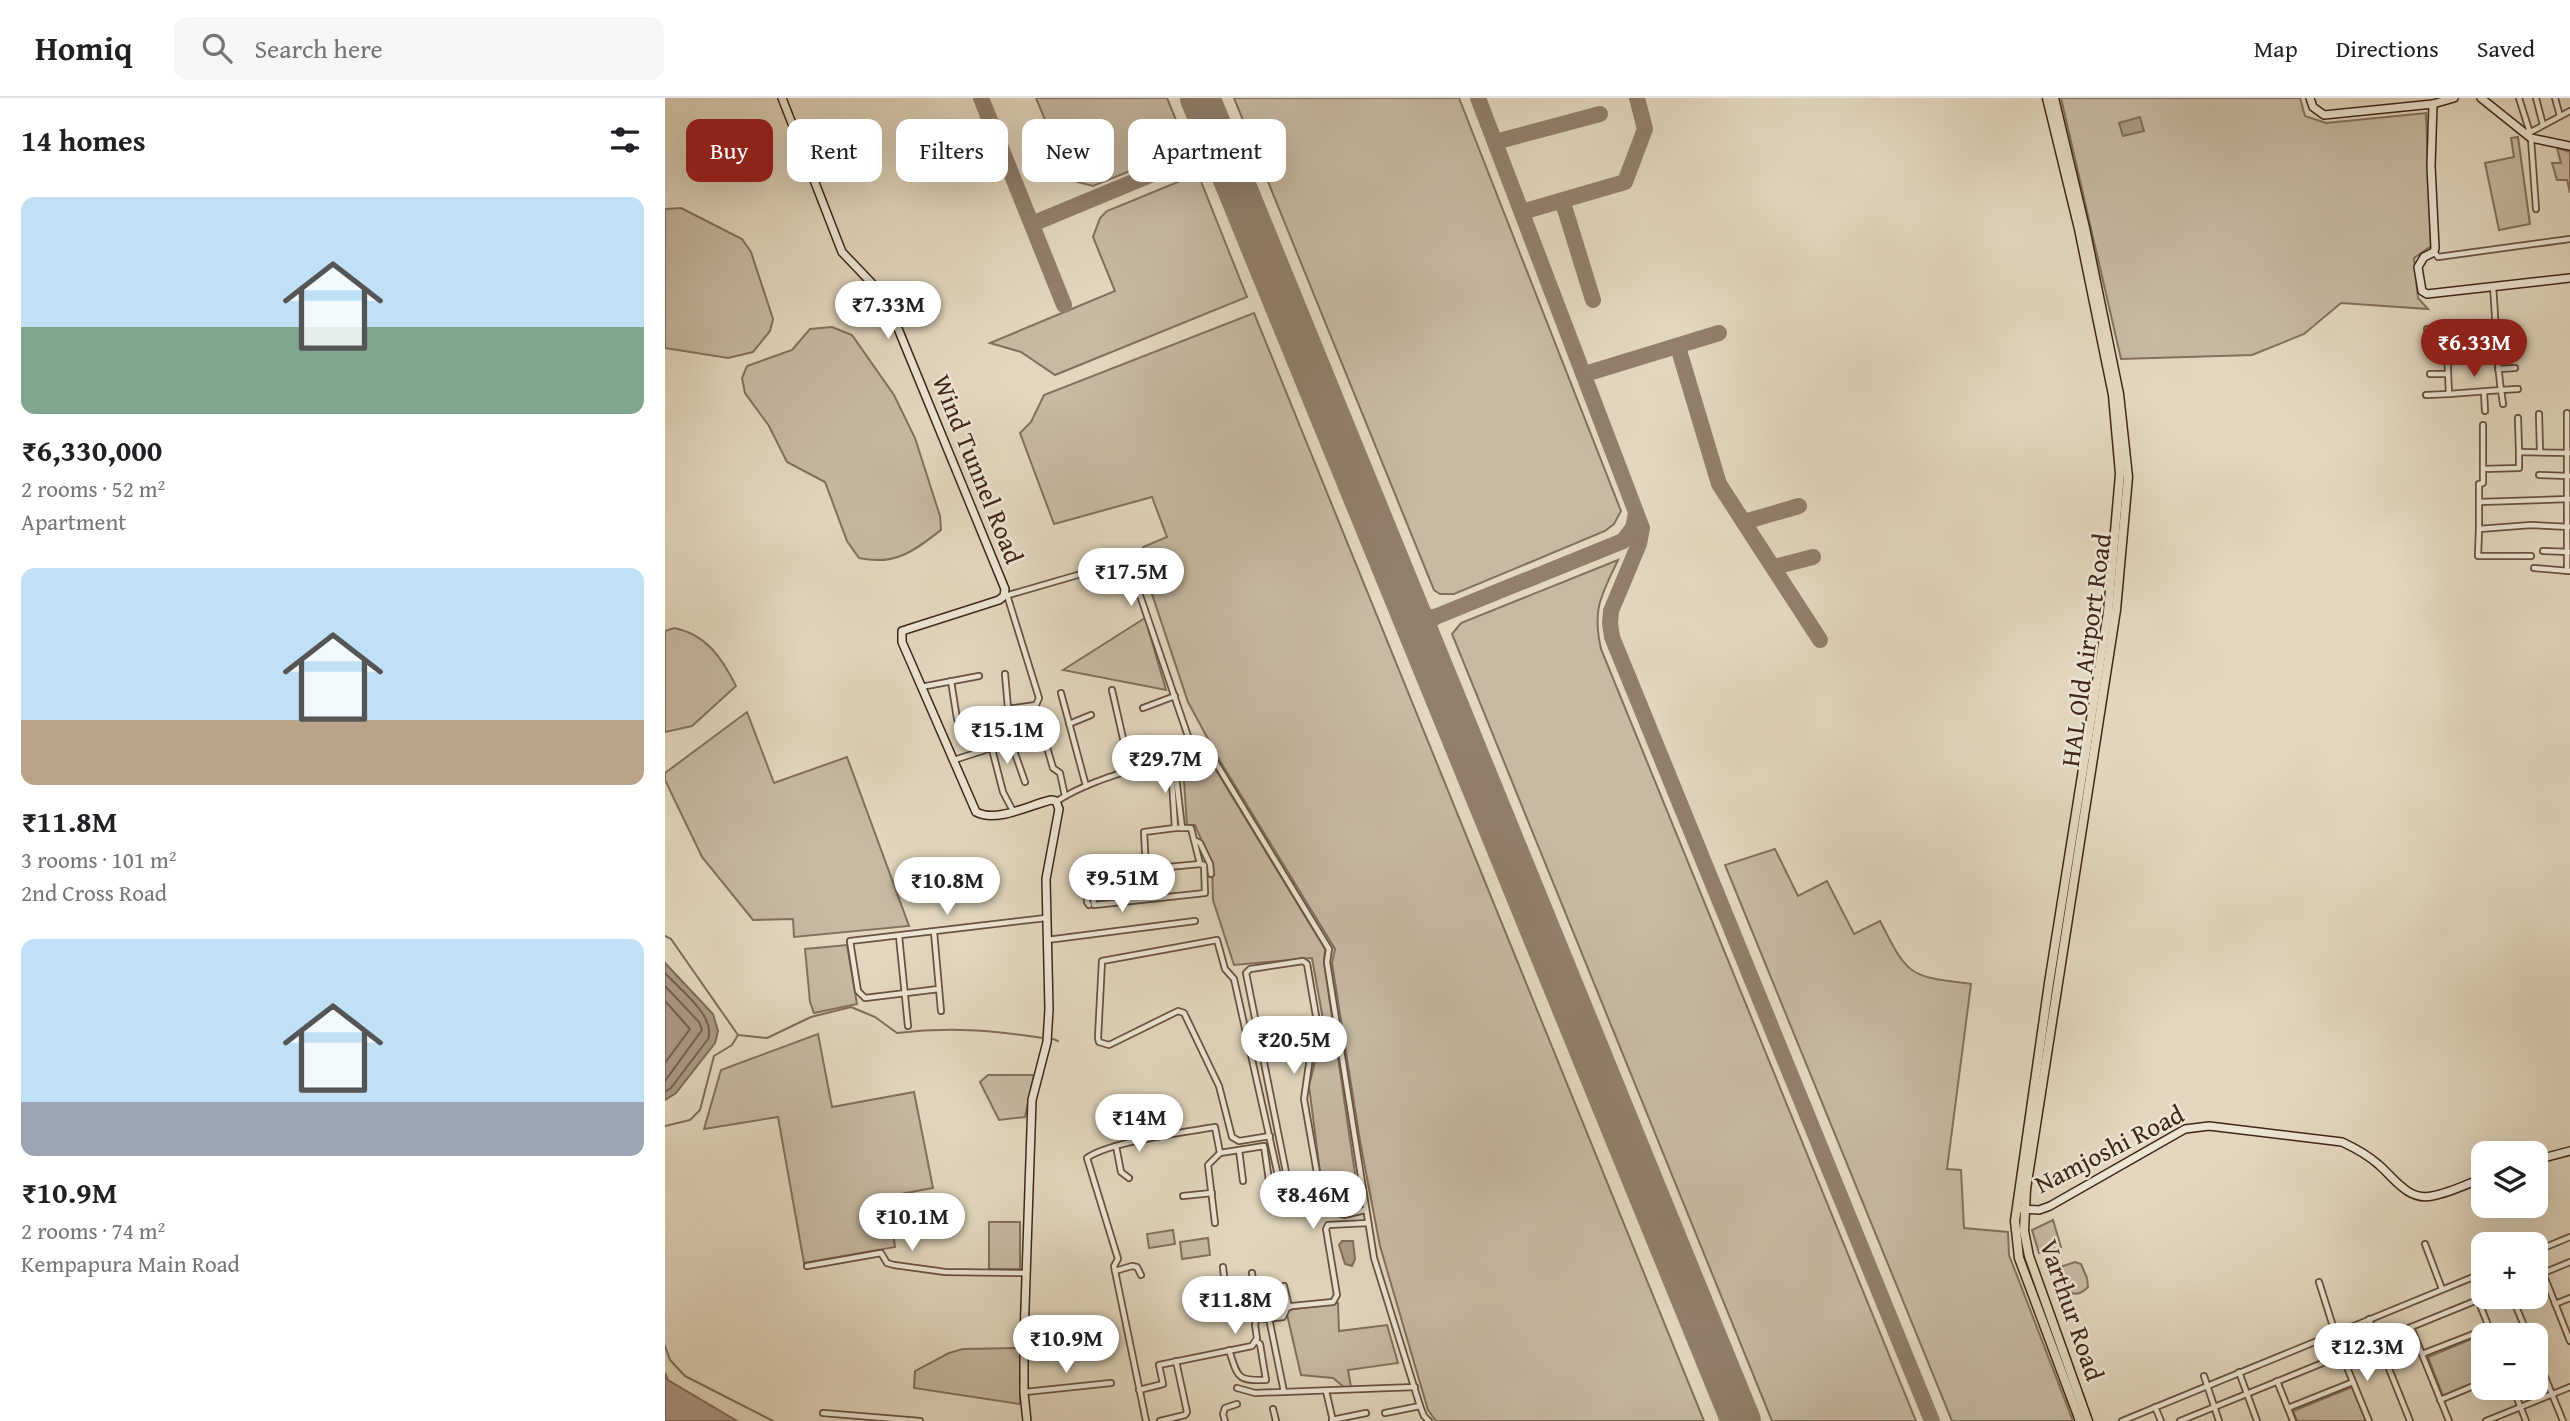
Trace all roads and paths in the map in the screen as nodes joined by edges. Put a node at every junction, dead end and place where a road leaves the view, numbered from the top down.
1 (782, 98) edge
2 (2047, 98) edge
3 (2054, 98) edge
4 (2310, 98) edge
5 (2454, 98) edge
6 (2481, 98) edge
7 (2519, 98) edge
8 (2536, 98) edge
9 (2555, 98) edge
10 (2431, 101) edge
11 (2570, 111) edge
12 (2560, 116) junction
13 (2543, 124) junction
14 (2529, 135) junction
15 (2570, 146) edge
16 (2536, 209) dead end
17 (2570, 239) edge
18 (2434, 252) junction
19 (2570, 278) edge
20 (2493, 287) junction
21 (2496, 325) junction
22 (2446, 328) junction
23 (2427, 330) dead end
24 (2447, 350) junction
25 (2430, 351) dead end
26 (2515, 368) dead end
27 (2498, 369) junction
28 (2430, 374) dead end
29 (2448, 374) junction
30 (2518, 389) dead end
31 (2501, 390) junction
32 (2484, 391) junction
33 (2449, 394) junction
34 (2426, 395) dead end
35 (2503, 404) dead end
36 (2486, 411) dead end
37 (2567, 413) dead end
38 (2539, 414) dead end
39 (2518, 418) dead end
40 (2483, 425) dead end
41 (2519, 452) junction
42 (2540, 452) junction
43 (2568, 453) edge
44 (2483, 469) junction
45 (2539, 475) dead end
46 (2569, 476) edge
47 (2568, 498) edge
48 (2479, 502) junction
49 (2569, 527) edge
50 (2479, 529) junction
51 (2543, 551) dead end
52 (2569, 552) edge
53 (2531, 556) dead end
54 (2534, 568) dead end
55 (2569, 571) edge
56 (1005, 596) junction
57 (2111, 618) junction
58 (1005, 674) dead end
59 (979, 676) dead end
60 (951, 681) junction
61 (920, 687) junction
62 (1112, 690) dead end
63 (1061, 693) dead end
64 (1175, 696) junction
65 (1143, 708) dead end
66 (1007, 709) junction
67 (1091, 715) dead end
68 (1069, 724) junction
69 (1044, 737) dead end
70 (1011, 742) junction
71 (1192, 748) junction
72 (992, 749) junction
73 (982, 751) junction
74 (1171, 758) junction
75 (954, 760) junction
76 (1130, 769) junction
77 (1025, 782) dead end
78 (1086, 786) junction
79 (1065, 796) junction
80 (1056, 801) junction
81 (1013, 811) junction
82 (1175, 828) junction
83 (1182, 828) junction
84 (1195, 841) junction
85 (1200, 864) junction
86 (1146, 870) junction
87 (1105, 873) junction
88 (1211, 874) dead end
89 (1089, 905) dead end
90 (1047, 918) junction
91 (1195, 921) dead end
92 (934, 932) junction
93 (899, 936) junction
94 (1046, 940) junction
95 (939, 989) junction
96 (904, 993) junction
97 (941, 1011) dead end
98 (908, 1026) dead end
99 (1270, 1136) junction
100 (1116, 1146) junction
101 (1239, 1150) junction
102 (2570, 1151) edge
103 (1220, 1153) junction
104 (2548, 1157) edge
105 (1129, 1178) dead end
106 (1243, 1181) dead end
107 (1288, 1181) junction
108 (2471, 1182) edge
109 (1362, 1189) junction
110 (1212, 1193) junction
111 (2019, 1195) joint
112 (1183, 1196) dead end
113 (1327, 1197) junction
114 (1291, 1198) junction
115 (1363, 1198) junction
116 (2021, 1209) junction
117 (1365, 1210) junction
118 (1344, 1216) junction
119 (1215, 1223) dead end
120 (1368, 1223) junction
121 (1342, 1224) junction
122 (2570, 1237) edge
123 (2425, 1244) dead end
124 (2548, 1246) edge
125 (2570, 1262) edge
126 (807, 1266) dead end
127 (1223, 1267) dead end
128 (1115, 1271) junction
129 (2548, 1271) edge
130 (1025, 1273) junction
131 (1252, 1273) dead end
132 (1141, 1275) dead end
133 (2471, 1278) edge
134 (2319, 1282) dead end
135 (1285, 1286) dead end
136 (2548, 1286) edge
137 (1225, 1287) junction
138 (2442, 1290) junction
139 (1187, 1293) dead end
140 (2570, 1298) edge
141 (2471, 1302) edge
142 (2555, 1304) junction
143 (1289, 1307) junction
144 (1255, 1316) junction
145 (2369, 1319) junction
146 (1270, 1323) dead end
147 (2411, 1327) junction
148 (2335, 1333) junction
149 (2471, 1335) edge
150 (2570, 1340) edge
151 (1256, 1341) junction
152 (2377, 1341) junction
153 (1229, 1350) junction
154 (2422, 1354) junction
155 (2342, 1355) junction
156 (1176, 1361) junction
157 (2239, 1372) junction
158 (2204, 1376) dead end
159 (2277, 1381) junction
160 (2353, 1382) junction
161 (1111, 1383) dead end
162 (2548, 1384) edge
163 (2206, 1386) junction
164 (1415, 1387) junction
165 (2471, 1387) edge
166 (2570, 1387) edge
167 (1237, 1388) dead end
168 (1139, 1390) junction
169 (1327, 1391) junction
170 (1024, 1392) junction
171 (1284, 1392) junction
172 (2246, 1394) junction
173 (2552, 1394) junction
174 (2440, 1400) junction
175 (2518, 1400) edge
176 (1237, 1404) dead end
177 (1420, 1406) junction
178 (2155, 1407) junction
179 (2214, 1407) junction
180 (2521, 1407) junction
181 (2288, 1408) junction
182 (1273, 1409) dead end
183 (823, 1413) dead end
184 (1366, 1413) dead end
185 (1385, 1413) dead end
186 (1223, 1420) edge
187 (1333, 1420) edge
188 (920, 1421) edge
189 (1027, 1421) edge
190 (1146, 1421) edge
191 (1160, 1421) edge
192 (1276, 1421) edge
193 (1429, 1421) edge
194 (2080, 1421) edge
195 (2088, 1421) edge
196 (2122, 1421) edge
197 (2161, 1421) edge
198 (2180, 1421) edge
199 (2219, 1421) edge
200 (2257, 1421) edge
201 (2294, 1421) edge
202 (2369, 1421) edge
203 (2410, 1421) edge
204 (2449, 1421) edge
205 (2486, 1421) edge
206 (2526, 1421) edge
207 (2563, 1421) edge

1 - 56 street, Wind Tunnel Road
2 - 57 main road, HAL Old Airport Road
3 - 57 main road, HAL Old Airport Road
4 - 10 street
5 - 10 street
6 - 14 street
7 - 14 street
8 - 13 street
9 - 12 street
10 - 18 street
11 - 12 street
12 - 13 street
13 - 14 street
14 - 15 street
14 - 16 street
17 - 18 street
18 - 20 street
19 - 20 street
20 - 21 street
21 - 22 street
21 - 27 street
22 - 23 street
22 - 24 street
24 - 25 street
24 - 29 street
26 - 27 street
27 - 31 street
28 - 29 street
29 - 33 street
30 - 31 street
31 - 32 street
31 - 35 street
32 - 33 street
32 - 36 street
33 - 34 street
37 - 43 street
38 - 42 street
39 - 41 street
40 - 44 street
41 - 42 street
41 - 44 street
42 - 43 street
43 - 46 street
44 - 48 street
45 - 46 street
46 - 47 street
47 - 48 street
47 - 49 street
48 - 50 street
49 - 50 street
49 - 52 street
50 - 53 street
51 - 52 street
52 - 55 street
54 - 55 street
56 - 61 street
56 - 64 street
56 - 66 street
57 - 111 main road, HAL Old Airport Road
57 - 116 main road, HAL Old Airport Road
58 - 66 street
59 - 60 street
60 - 61 street
60 - 73 street
61 - 75 street
62 - 76 street
63 - 68 street
64 - 65 street
64 - 71 street
66 - 70 street
67 - 68 street
68 - 78 street
69 - 79 street
70 - 72 street
70 - 77 street
71 - 74 street
71 - 109 street
72 - 73 street
72 - 81 street
73 - 75 street
74 - 76 street
74 - 82 street
74 - 83 street
75 - 81 street
76 - 78 street
78 - 79 street
79 - 80 street
80 - 81 street
80 - 90 street
82 - 83 street
82 - 86 street
83 - 84 street
84 - 85 street
84 - 88 street
85 - 86 street
85 - 87 street
86 - 87 street
87 - 89 street
90 - 92 street
90 - 94 street
91 - 94 street
92 - 93 street
92 - 95 street
93 - 96 street
93 - 96 street
94 - 130 street
95 - 96 street
95 - 97 street
96 - 98 street
99 - 99 street
99 - 114 street
100 - 103 street
100 - 105 street
100 - 128 street
101 - 103 street
101 - 106 street
101 - 118 street
102 - 104 street
103 - 110 street
107 - 107 street
107 - 114 street
108 - 116 street, Namjoshi Road
109 - 113 street
109 - 115 street
110 - 112 street
110 - 119 street
111 - 116 main road, Varthur Road
113 - 114 street
113 - 115 street
115 - 117 street
116 - 194 main road, Varthur Road
116 - 195 main road, Varthur Road
117 - 118 street
117 - 120 street
118 - 121 street
120 - 121 street
120 - 164 street
121 - 143 street
122 - 124 street
123 - 138 street
125 - 129 street
126 - 130 street
127 - 137 street
128 - 132 street
128 - 168 street
130 - 170 street
131 - 144 street
133 - 138 street
134 - 148 street
135 - 143 street
136 - 142 street
137 - 139 street
137 - 144 street
138 - 145 street
140 - 142 street
141 - 147 street
142 - 150 street
143 - 144 street
144 - 151 street
145 - 148 street
145 - 152 street
146 - 171 street
147 - 152 street
147 - 154 street
148 - 155 street
148 - 157 street
149 - 154 street
151 - 153 street
151 - 153 street
152 - 155 street
152 - 203 street
153 - 156 street
154 - 174 street
155 - 159 street
155 - 160 street
156 - 168 street
156 - 191 street
157 - 163 street
157 - 172 street
158 - 163 street
159 - 172 street
159 - 181 street
160 - 181 street
160 - 202 street
161 - 170 street
162 - 173 street
163 - 178 street
163 - 179 street
164 - 169 street
164 - 177 street
165 - 174 street
166 - 173 street
167 - 171 street
168 - 190 street
169 - 171 street
169 - 187 street
170 - 189 street
172 - 179 street
172 - 200 street
173 - 180 street
173 - 207 street
174 - 204 street
175 - 180 street
176 - 186 street
177 - 185 street
177 - 193 street
178 - 196 street
178 - 197 street
179 - 198 street
179 - 199 street
180 - 205 street
180 - 206 street
181 - 201 street
182 - 192 street
183 - 188 street
184 - 187 street

